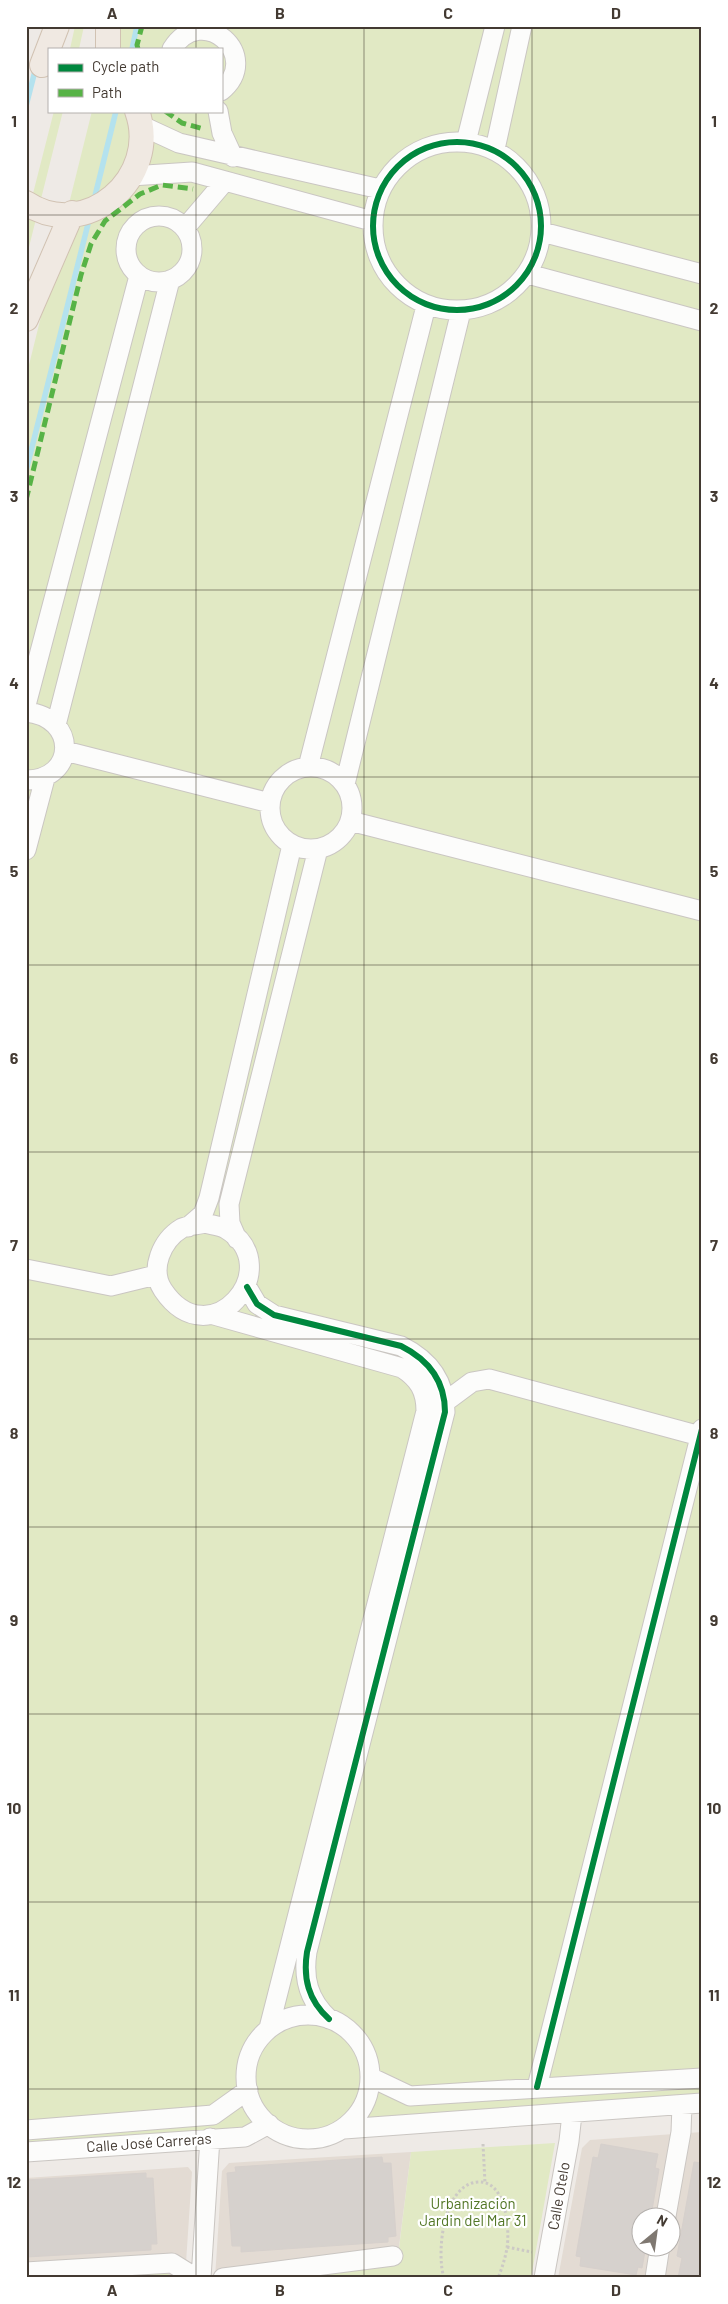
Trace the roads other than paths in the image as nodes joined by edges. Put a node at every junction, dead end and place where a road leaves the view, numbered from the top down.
1 (57, 26) edge
2 (108, 26) edge
3 (496, 26) edge
4 (522, 26) edge
5 (199, 28) edge
6 (225, 32) edge
7 (108, 48) edge
8 (173, 48) edge
9 (39, 67) edge
10 (222, 90) edge
11 (218, 112) edge
12 (138, 118) edge
13 (466, 142) junction
14 (495, 149) junction
15 (233, 157) junction
16 (131, 176) junction
17 (225, 181) junction
18 (380, 189) junction
19 (26, 203) edge
20 (72, 213) junction
21 (372, 221) junction
22 (185, 228) junction
23 (542, 232) junction
24 (528, 274) junction
25 (702, 274) edge
26 (138, 276) junction
27 (170, 280) junction
28 (426, 306) junction
29 (461, 311) junction
30 (26, 319) edge
31 (702, 321) edge
32 (26, 705) edge
33 (26, 712) edge
34 (56, 725) junction
35 (65, 750) junction
36 (308, 767) junction
37 (35, 779) edge
38 (345, 784) junction
39 (270, 803) junction
40 (350, 821) junction
41 (292, 845) junction
42 (318, 849) junction
43 (26, 850) edge
44 (702, 911) edge
45 (188, 1227) junction
46 (236, 1239) junction
47 (26, 1269) edge
48 (156, 1275) junction
49 (247, 1287) junction
50 (214, 1314) junction
51 (445, 1402) junction
52 (701, 1432) edge
53 (329, 2018) junction
54 (269, 2028) junction
55 (370, 2077) junction
56 (702, 2078) edge
57 (537, 2087) junction
58 (248, 2090) junction
59 (702, 2104) edge
60 (682, 2105) junction
61 (572, 2114) junction
62 (269, 2124) junction
63 (344, 2129) junction
64 (26, 2130) edge
65 (210, 2138) junction
66 (26, 2152) edge
67 (668, 2206) edge
68 (393, 2256) dead end
69 (658, 2256) edge
70 (26, 2272) edge
71 (196, 2278) edge
72 (200, 2278) edge
73 (223, 2278) edge
74 (544, 2278) edge
75 (655, 2278) edge

1 - 9 main road
2 - 7 main road
3 - 13 street
4 - 14 street
5 - 6 street
5 - 8 street
6 - 10 street
11 - 15 street
12 - 15 street
12 - 16 main road
13 - 14 street
13 - 18 street
14 - 23 street
15 - 18 street
16 - 17 street
16 - 20 main road
17 - 21 street
17 - 22 street
18 - 21 street
19 - 20 main road
20 - 30 main road
21 - 28 street
22 - 26 street
22 - 27 street
23 - 24 street
23 - 25 street
24 - 29 street
24 - 31 street
26 - 27 street
26 - 32 street
27 - 34 street
28 - 29 street
28 - 36 street
29 - 38 street
33 - 34 street
34 - 35 street
35 - 37 street
35 - 39 street
36 - 38 street
36 - 39 street
37 - 43 street
38 - 40 street
39 - 41 street
40 - 42 street
40 - 44 street
41 - 42 street
41 - 45 street
42 - 46 street
45 - 46 street
45 - 48 street
46 - 49 street
47 - 48 street
48 - 50 street
49 - 50 street
49 - 51 street
50 - 54 street
51 - 52 street
51 - 53 street
52 - 57 street
53 - 54 street
53 - 55 street
54 - 58 street
55 - 57 street
55 - 63 street
56 - 57 street
58 - 62 street
58 - 64 street
59 - 60 street
60 - 61 street
60 - 67 street
61 - 63 street
61 - 74 street, Calle Otelo
62 - 63 street
62 - 65 street, Calle José Carreras
65 - 66 street, Calle José Carreras
65 - 72 street
68 - 73 street
69 - 75 street
70 - 71 street

